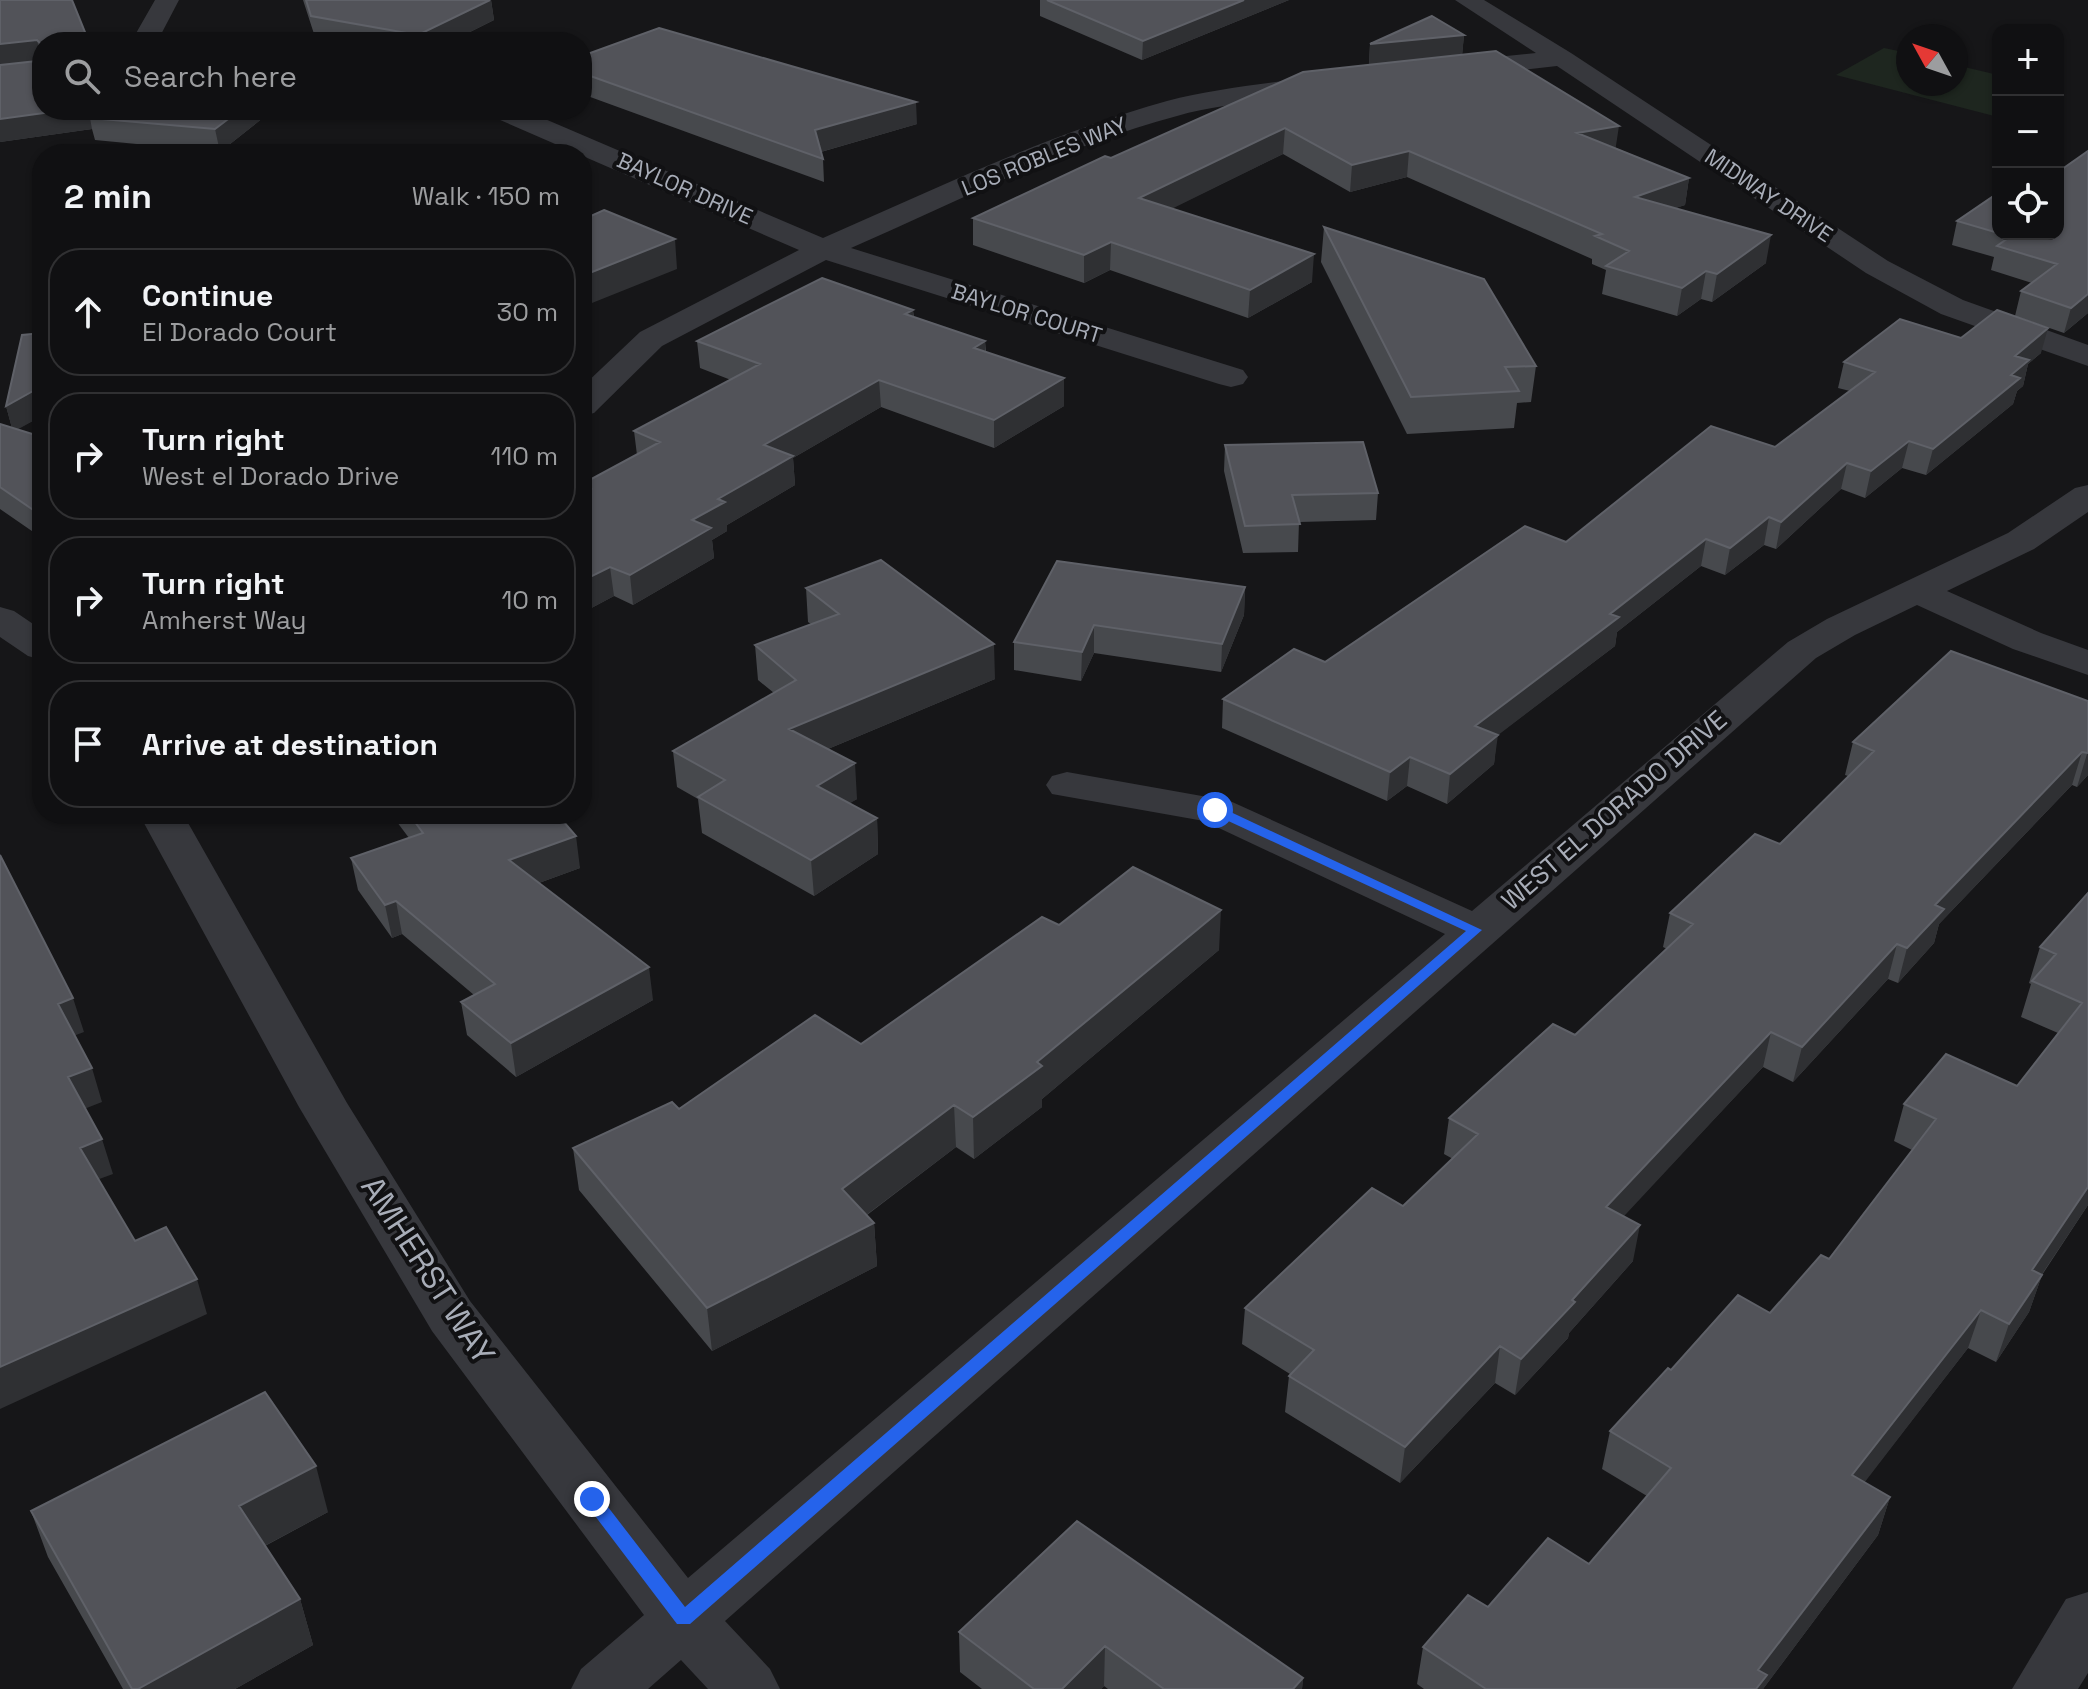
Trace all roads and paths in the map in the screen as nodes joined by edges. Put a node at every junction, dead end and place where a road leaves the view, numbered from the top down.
1 (167, 0) edge
2 (1467, 0) edge
3 (149, 32) edge
4 (1562, 58) junction
5 (1426, 72) edge
6 (1338, 81) edge
7 (524, 120) edge
8 (580, 144) edge
9 (592, 149) edge
10 (823, 249) junction
11 (2088, 356) edge
12 (1231, 377) dead end
13 (592, 396) edge
14 (2088, 496) edge
15 (1917, 591) junction
16 (0, 619) edge
17 (32, 641) edge
18 (2088, 663) edge
19 (1067, 785) dead end
20 (167, 824) edge
21 (1475, 930) junction
22 (2088, 1618) edge
23 (683, 1619) junction
24 (603, 1689) edge
25 (748, 1689) edge
26 (2044, 1689) edge

1 - 3 street
2 - 4 street, MIDWAY DRIVE
4 - 5 street
4 - 11 street, MIDWAY DRIVE
6 - 10 street, LOS ROBLES WAY
7 - 8 street, BAYLOR DRIVE
9 - 10 street, BAYLOR DRIVE
10 - 12 street, BAYLOR COURT
10 - 13 street, LOS ROBLES WAY
14 - 15 street, WEST EL DORADO DRIVE
15 - 18 street
15 - 21 street, WEST EL DORADO DRIVE
16 - 17 street
19 - 21 street
20 - 23 street, AMHERST WAY
21 - 23 street, WEST EL DORADO DRIVE
22 - 26 street
23 - 24 street, WEST EL DORADO DRIVE
23 - 25 street, AMHERST WAY

